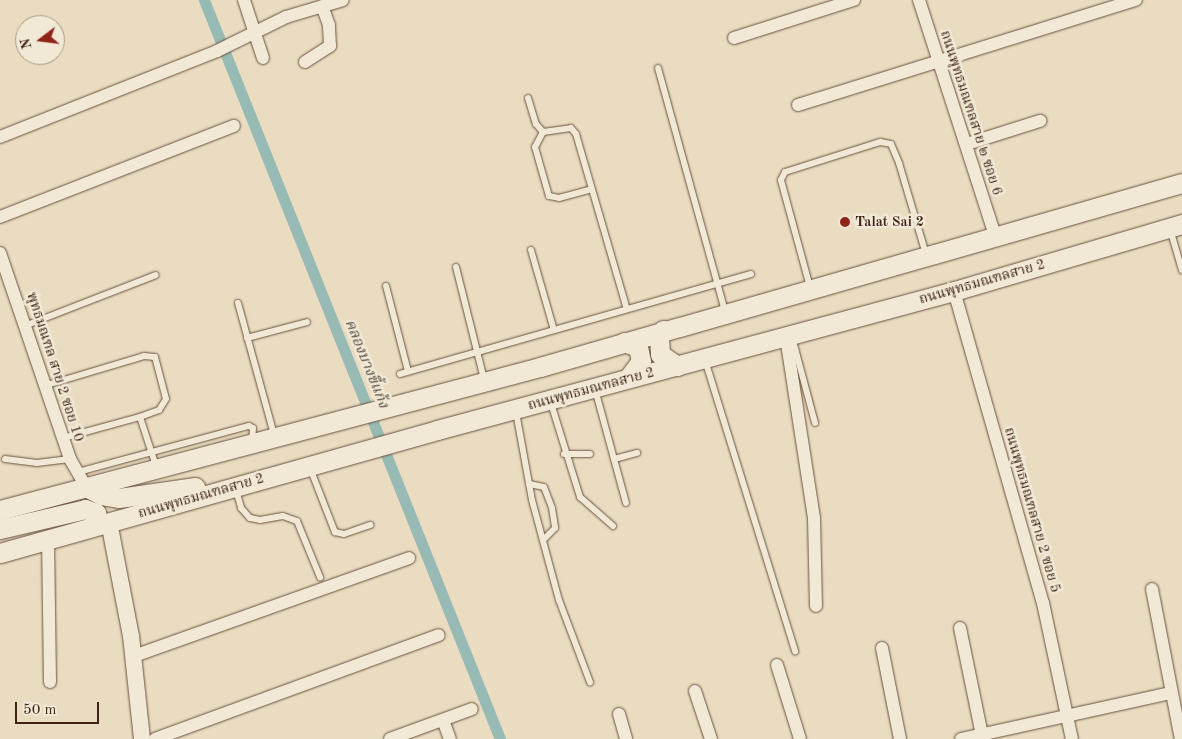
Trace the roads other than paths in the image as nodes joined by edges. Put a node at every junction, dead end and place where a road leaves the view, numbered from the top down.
1 (244, 0) edge
2 (343, 0) edge
3 (854, 0) edge
4 (919, 0) edge
5 (1136, 0) edge
6 (322, 6) junction
7 (254, 32) junction
8 (734, 38) dead end
9 (263, 58) dead end
10 (939, 61) junction
11 (306, 62) dead end
12 (658, 68) dead end
13 (528, 98) dead end
14 (798, 105) dead end
15 (1040, 121) dead end
16 (234, 126) dead end
17 (542, 132) junction
18 (0, 137) edge
19 (967, 144) junction
20 (1182, 183) edge
21 (592, 189) junction
22 (0, 216) edge
23 (1176, 232) edge
24 (995, 235) junction
25 (531, 250) dead end
26 (0, 253) edge
27 (926, 254) junction
28 (456, 267) dead end
29 (1182, 270) edge
30 (751, 274) dead end
31 (156, 275) dead end
32 (717, 283) junction
33 (386, 286) dead end
34 (810, 288) junction
35 (954, 291) junction
36 (238, 304) dead end
37 (627, 309) junction
38 (726, 313) junction
39 (307, 322) dead end
40 (26, 325) junction
41 (554, 330) junction
42 (663, 330) junction
43 (789, 336) junction
44 (247, 338) junction
45 (624, 342) junction
46 (477, 351) junction
47 (705, 358) junction
48 (677, 366) junction
49 (408, 371) junction
50 (400, 374) dead end
51 (628, 378) junction
52 (485, 382) junction
53 (47, 385) junction
54 (594, 387) junction
55 (550, 400) junction
56 (516, 409) junction
57 (140, 417) junction
58 (815, 423) dead end
59 (63, 438) junction
60 (274, 438) junction
61 (637, 453) dead end
62 (564, 454) junction
63 (590, 454) dead end
64 (5, 459) dead end
65 (70, 459) junction
66 (614, 459) junction
67 (154, 460) junction
68 (310, 466) junction
69 (273, 476) junction
70 (81, 480) junction
71 (528, 484) junction
72 (235, 486) junction
73 (626, 503) dead end
74 (0, 510) edge
75 (104, 523) junction
76 (370, 525) dead end
77 (614, 526) dead end
78 (0, 528) edge
79 (48, 538) junction
80 (543, 540) junction
81 (0, 553) edge
82 (409, 558) dead end
83 (320, 577) dead end
84 (1152, 589) dead end
85 (816, 606) dead end
86 (960, 628) dead end
87 (438, 635) dead end
88 (882, 648) dead end
89 (795, 651) dead end
90 (134, 656) junction
91 (777, 665) dead end
92 (50, 682) dead end
93 (590, 682) dead end
94 (695, 691) dead end
95 (1171, 693) junction
96 (472, 709) dead end
97 (619, 714) dead end
98 (1067, 716) junction
99 (443, 720) junction
100 (985, 736) edge
101 (142, 739) edge
102 (155, 739) edge
103 (390, 739) edge
104 (450, 739) edge
105 (626, 739) edge
106 (711, 739) edge
107 (800, 739) edge
108 (900, 739) edge
109 (961, 739) edge
110 (1072, 739) edge
111 (1181, 739) edge

1 - 7 street
2 - 6 street
3 - 8 street
4 - 10 street, ถนนพุทธมณฑลสาย ๒ ซอย 6
5 - 10 street
6 - 7 street
6 - 11 street
7 - 9 street
7 - 18 street
10 - 14 street
10 - 19 street, ถนนพุทธมณฑลสาย ๒ ซอย 6
12 - 32 lane
13 - 17 lane
15 - 19 street
16 - 22 street
17 - 21 lane
17 - 21 lane
19 - 24 street, ถนนพุทธมณฑลสาย ๒ ซอย 6
20 - 24 main road
21 - 37 lane
23 - 29 lane
23 - 35 main road, ถนนพุทธมณฑลสาย 2
24 - 27 main road
25 - 41 lane
26 - 40 street, พุทธมณฑล สาย 2 ซอย 10
27 - 34 main road
27 - 34 lane
28 - 46 lane
30 - 32 lane
31 - 40 lane
32 - 37 lane
32 - 38 lane
33 - 49 lane
34 - 38 main road
35 - 43 main road, ถนนพุทธมณฑลสาย 2
35 - 98 street, ถนนพุทธมณฑลสาย 2 ซอย 5
36 - 44 lane
37 - 41 lane
38 - 42 main road
39 - 44 lane
40 - 53 street, พุทธมณฑล สาย 2 ซอย 10
41 - 46 lane
42 - 45 main road
42 - 48 main road
43 - 47 main road, ถนนพุทธมณฑลสาย 2
43 - 58 lane
43 - 85 street
44 - 60 lane
45 - 51 main road
45 - 52 main road
46 - 49 lane
46 - 52 lane
47 - 48 main road, ถนนพุทธมณฑลสาย 2
47 - 89 lane
48 - 51 main road, ถนนพุทธมณฑลสาย 2
49 - 50 lane
51 - 54 main road, ถนนพุทธมณฑลสาย 2
52 - 60 main road
53 - 57 lane
53 - 59 street, พุทธมณฑล สาย 2 ซอย 10
54 - 55 main road, ถนนพุทธมณฑลสาย 2
54 - 66 lane
55 - 56 main road, ถนนพุทธมณฑลสาย 2
55 - 62 lane
56 - 68 main road, ถนนพุทธมณฑลสาย 2
56 - 71 lane
57 - 59 lane
57 - 67 lane
59 - 65 street, พุทธมณฑล สาย 2 ซอย 10
60 - 67 main road
61 - 66 lane
62 - 63 lane
62 - 77 lane
64 - 65 lane
65 - 70 street, พุทธมณฑล สาย 2 ซอย 10
66 - 73 lane
67 - 70 main road
68 - 69 main road, ถนนพุทธมณฑลสาย 2
68 - 76 lane
69 - 70 main road
69 - 72 main road, ถนนพุทธมณฑลสาย 2
70 - 74 main road
71 - 80 lane
71 - 80 lane
72 - 75 main road, ถนนพุทธมณฑลสาย 2
72 - 83 lane
75 - 78 main road
75 - 79 main road, ถนนพุทธมณฑลสาย 2
75 - 90 street
79 - 81 main road, ถนนพุทธมณฑลสาย 2
79 - 92 street
80 - 93 lane
82 - 90 street
84 - 95 street
86 - 100 street
87 - 102 street
88 - 108 street
90 - 101 street
91 - 107 street
94 - 106 street
95 - 98 street
95 - 111 street
96 - 99 street
97 - 105 street
98 - 100 street
98 - 110 street, ถนนพุทธมณฑลสาย 2 ซอย 5
99 - 103 street
99 - 104 street
100 - 109 street

